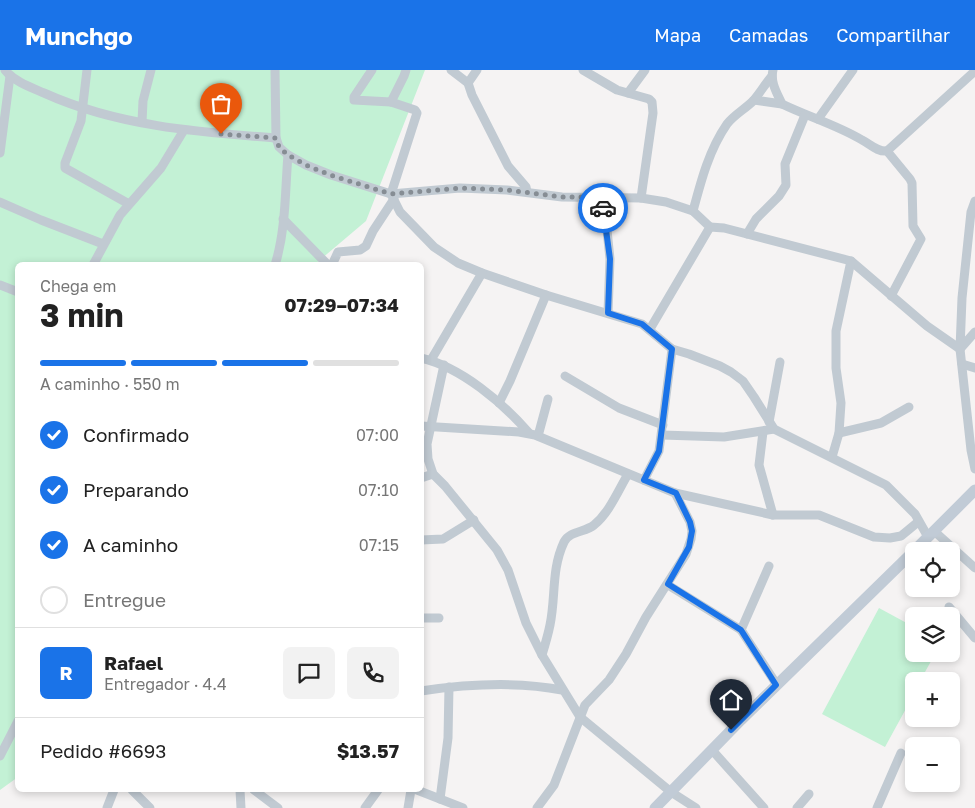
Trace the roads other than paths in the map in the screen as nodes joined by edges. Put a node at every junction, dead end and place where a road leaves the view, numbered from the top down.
1 (87, 70) edge
2 (151, 70) edge
3 (275, 70) edge
4 (372, 70) edge
5 (406, 70) edge
6 (451, 70) edge
7 (477, 70) edge
8 (583, 70) edge
9 (645, 70) edge
10 (853, 70) edge
11 (975, 71) edge
12 (7, 73) edge
13 (772, 73) edge
14 (468, 83) junction
15 (628, 93) junction
16 (754, 100) junction
17 (391, 102) junction
18 (782, 104) junction
19 (82, 109) junction
20 (805, 115) junction
21 (818, 120) junction
22 (142, 122) junction
23 (184, 130) junction
24 (1, 132) edge
25 (276, 138) junction
26 (887, 151) junction
27 (0, 153) edge
28 (288, 155) junction
29 (527, 192) junction
30 (392, 197) junction
31 (601, 197) junction
32 (641, 198) junction
33 (975, 201) edge
34 (0, 202) edge
35 (129, 204) junction
36 (693, 211) junction
37 (283, 219) junction
38 (710, 228) junction
39 (747, 234) junction
40 (103, 244) junction
41 (851, 261) junction
42 (94, 262) edge
43 (276, 262) edge
44 (327, 262) edge
45 (332, 262) edge
46 (482, 273) junction
47 (0, 284) edge
48 (15, 291) edge
49 (546, 295) junction
50 (891, 296) junction
51 (608, 313) junction
52 (650, 329) junction
53 (975, 332) edge
54 (672, 349) junction
55 (960, 349) junction
56 (424, 357) edge
57 (780, 362) dead end
58 (962, 364) junction
59 (444, 365) junction
60 (975, 368) edge
61 (565, 376) dead end
62 (548, 399) dead end
63 (499, 403) junction
64 (909, 407) dead end
65 (663, 425) junction
66 (771, 426) junction
67 (424, 427) edge
68 (432, 428) junction
69 (762, 432) junction
70 (839, 432) junction
71 (534, 434) junction
72 (662, 435) junction
73 (832, 457) junction
74 (975, 469) edge
75 (433, 474) junction
76 (628, 474) junction
77 (424, 477) edge
78 (644, 480) junction
79 (975, 490) edge
80 (676, 493) junction
81 (773, 514) junction
82 (474, 520) junction
83 (918, 522) junction
84 (931, 534) junction
85 (424, 540) edge
86 (923, 542) edge
87 (905, 560) edge
88 (769, 566) dead end
89 (975, 568) edge
90 (668, 584) junction
91 (424, 618) edge
92 (439, 618) dead end
93 (960, 620) edge
94 (741, 630) junction
95 (975, 638) edge
96 (542, 655) junction
97 (776, 685) junction
98 (449, 687) junction
99 (562, 690) junction
100 (424, 691) edge
101 (580, 717) junction
102 (15, 727) edge
103 (712, 750) junction
104 (901, 753) dead end
105 (0, 756) edge
106 (113, 792) edge
107 (135, 792) edge
108 (240, 792) edge
109 (257, 792) edge
110 (377, 792) edge
111 (411, 792) edge
112 (421, 792) edge
113 (671, 792) junction
114 (809, 794) dead end
115 (440, 799) junction
116 (107, 808) edge
117 (150, 808) edge
118 (241, 808) edge
119 (278, 808) edge
120 (365, 808) edge
121 (408, 808) edge
122 (463, 808) edge
123 (537, 808) edge
124 (655, 808) edge
125 (696, 808) edge
126 (764, 808) edge
127 (797, 808) edge
128 (877, 808) edge

1 - 19 street
2 - 22 street
3 - 25 street
4 - 17 street
5 - 17 street
6 - 14 street
7 - 14 street
8 - 15 street
9 - 15 street
10 - 21 street
11 - 26 street
12 - 19 street
12 - 24 street
13 - 16 street
13 - 18 street
14 - 29 street
15 - 32 street
16 - 18 street
16 - 36 street
17 - 30 street
18 - 20 street
19 - 22 street
19 - 35 street
20 - 21 street
20 - 39 street
21 - 26 street
22 - 23 street
23 - 25 street
23 - 35 street
24 - 27 street
25 - 28 street
26 - 50 street
28 - 30 street
28 - 37 street
29 - 30 street
29 - 31 street
30 - 45 street
30 - 46 street
31 - 32 street
31 - 51 street
32 - 36 street
33 - 55 street
34 - 40 street
35 - 40 street
36 - 38 street
37 - 43 street
37 - 44 street
38 - 39 street
38 - 52 street
39 - 41 street
40 - 42 street
41 - 50 street
41 - 70 street
46 - 49 street
46 - 56 street
47 - 48 street
49 - 51 street
49 - 63 street
50 - 55 street
51 - 52 street
52 - 54 street
53 - 55 street
54 - 65 street
54 - 66 street
55 - 58 street
56 - 59 street
57 - 66 street
58 - 60 street
58 - 74 street
59 - 63 street
59 - 68 street
61 - 65 street
62 - 71 street
63 - 71 street
64 - 70 street
65 - 72 street
66 - 69 street
66 - 73 street
67 - 68 street
68 - 71 street
68 - 75 street
69 - 72 street
69 - 81 street
70 - 73 street
71 - 76 street
72 - 78 street
73 - 83 street
75 - 77 street
75 - 82 street
76 - 78 street
76 - 96 street
78 - 80 street
79 - 84 main road
80 - 81 street
80 - 90 street
81 - 83 street
82 - 85 street
82 - 96 street
83 - 84 street
84 - 86 main road
84 - 89 street
87 - 97 main road
88 - 94 street
90 - 94 street
90 - 101 street
91 - 92 street
93 - 95 street
94 - 97 street
96 - 99 street
97 - 103 main road
98 - 99 street
98 - 100 street
98 - 115 street
99 - 101 street
101 - 113 street
101 - 123 street
102 - 105 street
103 - 113 main road
103 - 126 street
104 - 128 street
106 - 116 street
107 - 117 street
108 - 118 street
109 - 119 street
110 - 120 street
111 - 121 street
112 - 115 street
113 - 124 main road
113 - 125 street
114 - 127 street
115 - 122 street

